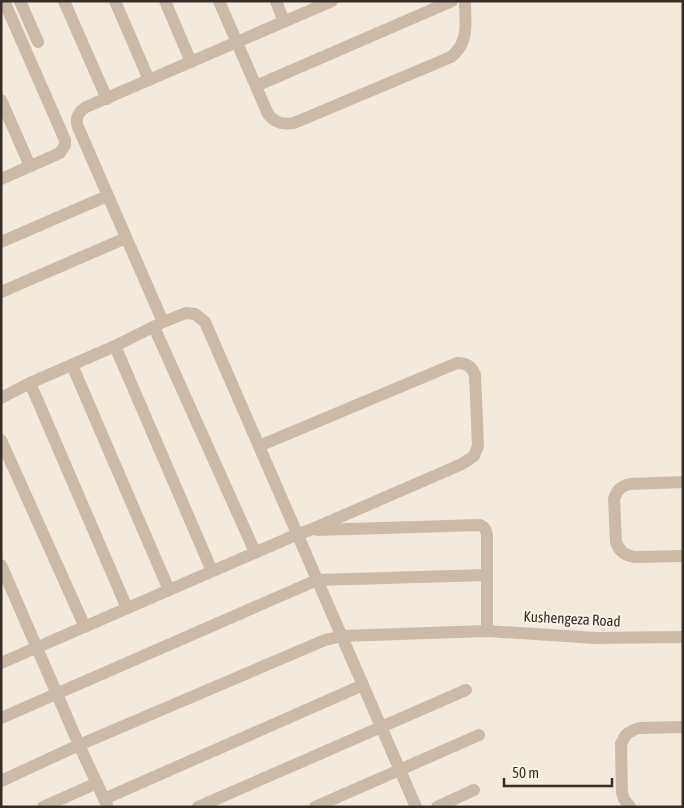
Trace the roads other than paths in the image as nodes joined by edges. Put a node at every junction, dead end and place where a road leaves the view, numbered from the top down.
1 (4, 1) edge
2 (20, 1) edge
3 (64, 1) edge
4 (115, 1) edge
5 (165, 1) edge
6 (219, 1) edge
7 (276, 1) edge
8 (452, 1) edge
9 (465, 1) edge
10 (330, 2) edge
11 (284, 22) junction
12 (38, 42) dead end
13 (237, 42) junction
14 (191, 62) junction
15 (149, 80) junction
16 (256, 86) junction
17 (106, 99) junction
18 (1, 100) edge
19 (30, 166) junction
20 (1, 179) edge
21 (107, 196) junction
22 (126, 238) junction
23 (1, 242) edge
24 (1, 292) edge
25 (159, 324) junction
26 (115, 346) junction
27 (72, 365) junction
28 (30, 384) junction
29 (1, 398) edge
30 (1, 440) edge
31 (259, 446) junction
32 (683, 482) edge
33 (304, 532) junction
34 (255, 552) junction
35 (683, 556) edge
36 (1, 565) edge
37 (212, 571) junction
38 (487, 575) junction
39 (317, 580) junction
40 (169, 590) junction
41 (127, 608) junction
42 (85, 627) junction
43 (487, 631) junction
44 (342, 636) junction
45 (683, 637) edge
46 (38, 647) junction
47 (1, 663) edge
48 (363, 685) junction
49 (466, 690) dead end
50 (58, 693) junction
51 (1, 718) edge
52 (381, 727) junction
53 (683, 727) edge
54 (479, 735) dead end
55 (79, 745) junction
56 (400, 770) junction
57 (1, 781) edge
58 (97, 783) junction
59 (474, 790) dead end
60 (106, 803) edge
61 (43, 807) edge
62 (198, 807) edge
63 (315, 807) edge
64 (416, 807) edge
65 (437, 807) edge
66 (630, 807) edge

1 - 19 street
2 - 12 street
3 - 17 street
4 - 15 street
5 - 14 street
6 - 13 street
7 - 11 street
8 - 16 street
9 - 16 street
10 - 11 street
11 - 13 street
13 - 14 street
13 - 16 street
14 - 15 street
15 - 17 street
17 - 21 street
18 - 19 street
19 - 20 street
21 - 22 street
21 - 23 street
22 - 24 street
22 - 25 street
25 - 26 street
25 - 31 street
25 - 34 street
26 - 27 street
26 - 37 street
27 - 28 street
27 - 40 street
28 - 29 street
28 - 41 street
30 - 42 street
31 - 33 street
31 - 33 street
32 - 35 street
33 - 34 street
33 - 38 street
33 - 39 street
34 - 37 street
36 - 46 street
37 - 40 street
38 - 39 street
38 - 43 street
39 - 44 street
39 - 50 street
40 - 41 street
41 - 42 street
42 - 46 street
43 - 44 street, Kushengeza Road
43 - 45 street, Kushengeza Road
44 - 48 street
44 - 55 street, Kushengeza Road
46 - 47 street
46 - 50 street
48 - 52 street
48 - 60 street
49 - 52 street
50 - 51 street
50 - 55 street
52 - 56 street
52 - 62 street
53 - 66 street
54 - 56 street
55 - 57 street, Kushengeza Road
55 - 58 street
56 - 63 street
56 - 64 street
58 - 60 street
58 - 61 street
59 - 65 street

